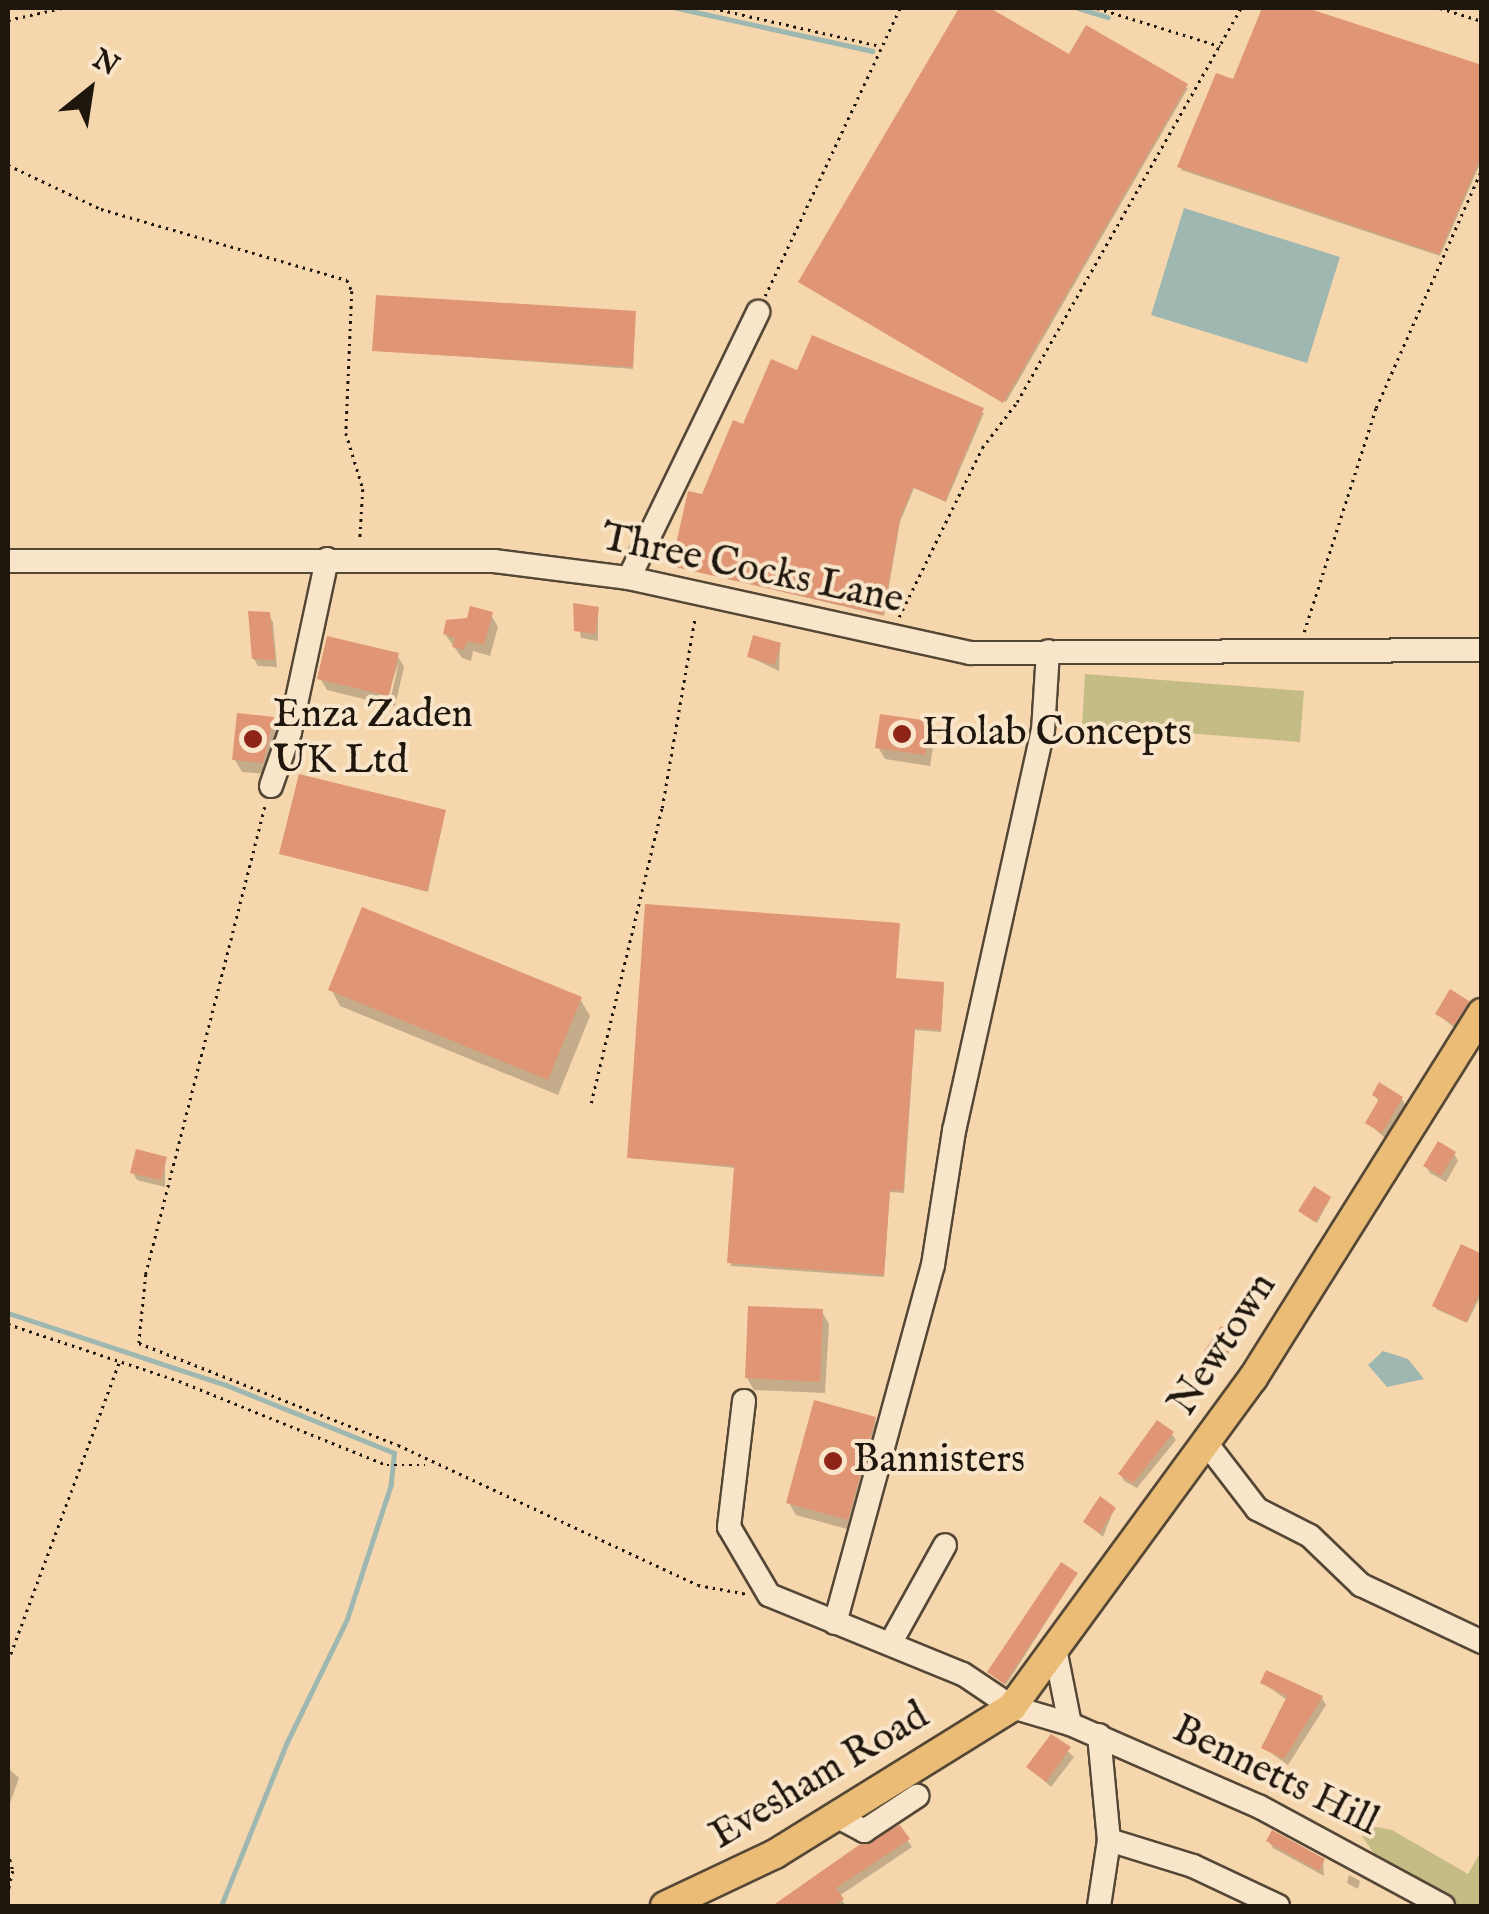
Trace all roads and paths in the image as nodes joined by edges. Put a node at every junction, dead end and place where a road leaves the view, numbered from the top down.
1 (62, 8) edge
2 (712, 8) edge
3 (900, 8) edge
4 (1098, 8) edge
5 (1240, 8) edge
6 (1440, 8) edge
7 (8, 20) edge
8 (1482, 21) edge
9 (882, 46) junction
10 (1222, 46) junction
11 (8, 164) edge
12 (1482, 168) edge
13 (758, 312) joint
14 (358, 558) junction
15 (328, 560) junction
16 (8, 562) edge
17 (628, 578) junction
18 (699, 593) junction
19 (895, 639) junction
20 (1299, 648) junction
21 (1482, 650) edge
22 (1048, 651) junction
23 (271, 786) joint
24 (1482, 1013) edge
25 (592, 1103) dead end
26 (8, 1324) edge
27 (120, 1360) junction
28 (744, 1401) dead end
29 (1207, 1444) junction
30 (429, 1465) junction
31 (945, 1546) dead end
32 (769, 1595) junction
33 (835, 1623) junction
34 (1482, 1642) edge
35 (890, 1644) junction
36 (1056, 1654) junction
37 (8, 1661) edge
38 (1012, 1707) junction
39 (1070, 1724) junction
40 (1099, 1735) junction
41 (916, 1796) dead end
42 (838, 1817) junction
43 (1109, 1840) junction
44 (8, 1852) edge
45 (8, 1893) edge
46 (665, 1906) edge
47 (1099, 1906) edge
48 (1278, 1906) edge
49 (1443, 1906) edge

1 - 7 path
2 - 9 path
3 - 9 path
4 - 10 path
5 - 10 path
6 - 8 path
9 - 13 path
10 - 19 path
11 - 14 path
12 - 20 path
13 - 17 street
14 - 15 street, Three Cocks Lane
14 - 17 street, Three Cocks Lane
15 - 16 street, Three Cocks Lane
15 - 23 street
17 - 18 street, Three Cocks Lane
18 - 19 street, Three Cocks Lane
18 - 25 path
19 - 22 street, Three Cocks Lane
20 - 21 street, Three Cocks Lane
20 - 22 street, Three Cocks Lane
22 - 33 street
23 - 30 path
24 - 29 main road, Newtown
26 - 27 path
27 - 30 path
27 - 37 path
28 - 32 street
29 - 34 street
29 - 36 main road, Newtown
30 - 32 path
31 - 35 street
32 - 33 street, Bennetts Hill
33 - 35 street, Bennetts Hill
35 - 38 street, Bennetts Hill
36 - 38 main road, Newtown
36 - 39 street
38 - 39 street, Bennetts Hill
38 - 42 main road, Evesham Road
39 - 40 street, Bennetts Hill
40 - 43 street
40 - 49 street, Bennetts Hill
41 - 42 street
42 - 46 main road, Evesham Road
43 - 47 street
43 - 48 street
44 - 45 path

